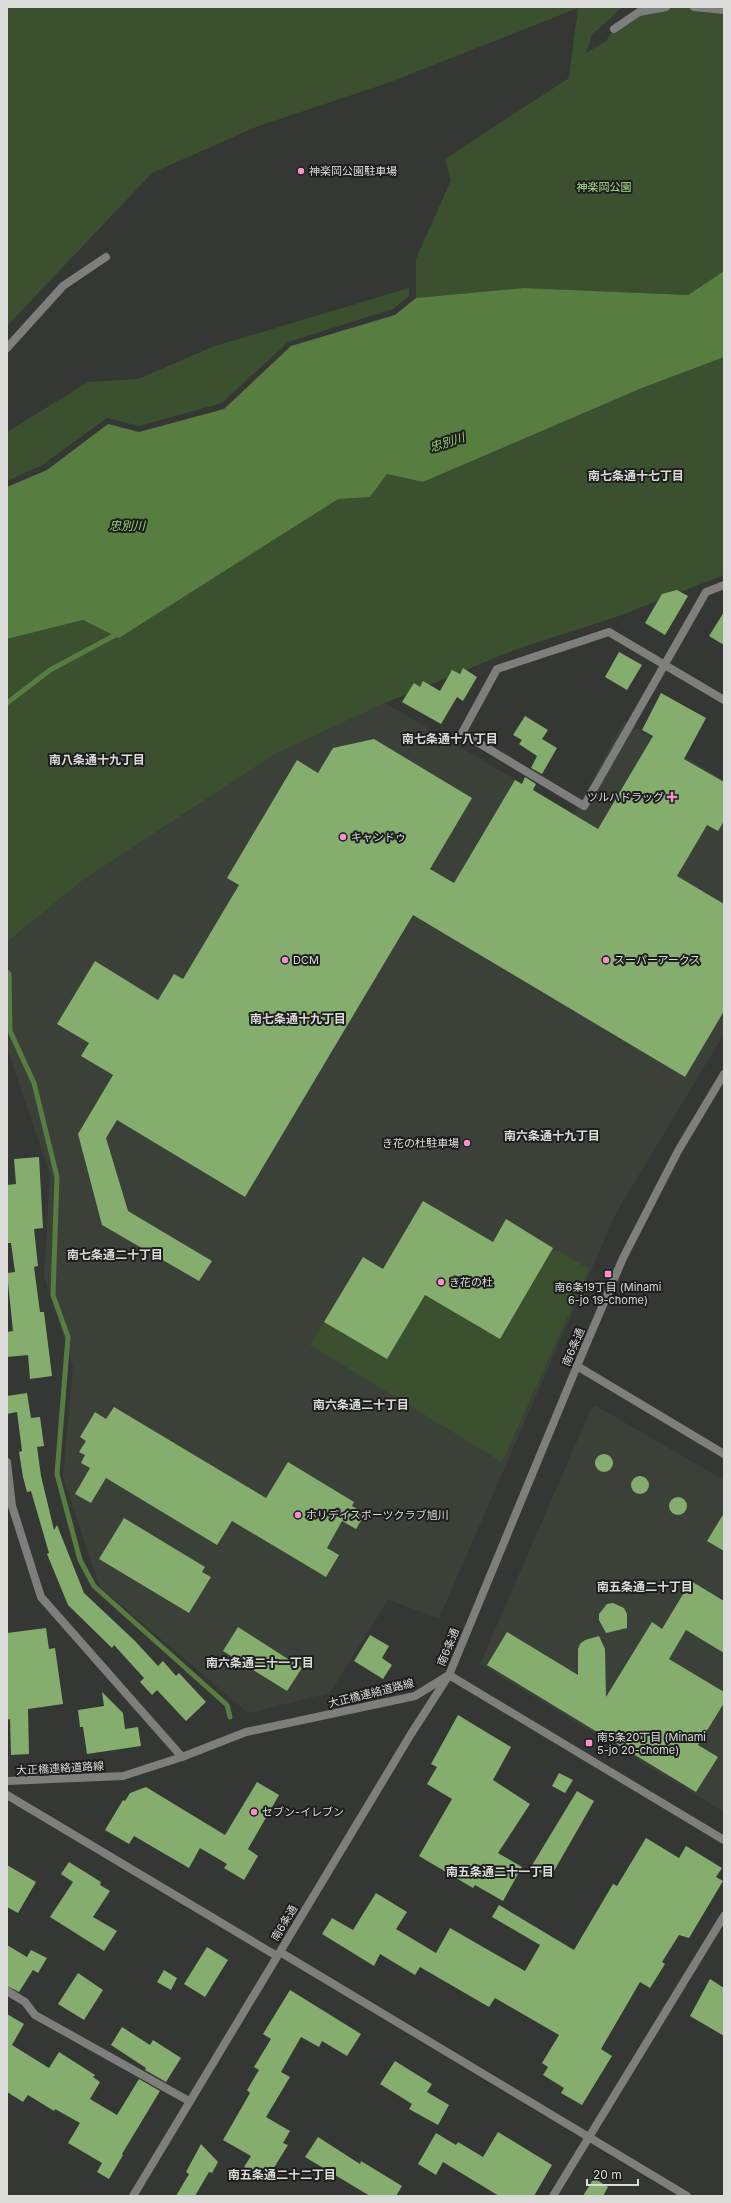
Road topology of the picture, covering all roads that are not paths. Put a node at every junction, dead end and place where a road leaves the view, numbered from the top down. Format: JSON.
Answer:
{"nodes":[{"id":1,"x":666,"y":7,"type":"edge"},
{"id":2,"x":694,"y":7,"type":"edge"},
{"id":3,"x":724,"y":10,"type":"edge"},
{"id":4,"x":614,"y":29,"type":"dead end"},
{"id":5,"x":106,"y":256,"type":"dead end"},
{"id":6,"x":7,"y":348,"type":"edge"},
{"id":7,"x":724,"y":584,"type":"edge"},
{"id":8,"x":664,"y":664,"type":"junction"},
{"id":9,"x":724,"y":700,"type":"edge"},
{"id":10,"x":724,"y":1074,"type":"edge"},
{"id":11,"x":576,"y":1366,"type":"junction"},
{"id":12,"x":724,"y":1454,"type":"edge"},
{"id":13,"x":7,"y":1462,"type":"edge"},
{"id":14,"x":9,"y":1506,"type":"edge"},
{"id":15,"x":449,"y":1675,"type":"junction"},
{"id":16,"x":182,"y":1757,"type":"junction"},
{"id":17,"x":7,"y":1782,"type":"edge"},
{"id":18,"x":8,"y":1797,"type":"edge"},
{"id":19,"x":724,"y":1840,"type":"edge"},
{"id":20,"x":724,"y":1916,"type":"edge"},
{"id":21,"x":278,"y":1954,"type":"junction"},
{"id":22,"x":7,"y":1991,"type":"edge"},
{"id":23,"x":189,"y":2101,"type":"junction"},
{"id":24,"x":587,"y":2137,"type":"junction"},
{"id":25,"x":133,"y":2196,"type":"edge"},
{"id":26,"x":553,"y":2196,"type":"edge"},
{"id":27,"x":687,"y":2196,"type":"edge"}],
"edges":[{"from":1,"to":4,"type":"street"},
{"from":2,"to":3,"type":"street"},
{"from":5,"to":6,"type":"street"},
{"from":7,"to":8,"type":"street"},
{"from":8,"to":8,"type":"street"},
{"from":8,"to":9,"type":"street"},
{"from":10,"to":11,"type":"street","name":"南6条通"},
{"from":11,"to":12,"type":"street"},
{"from":11,"to":15,"type":"street","name":"南6条通"},
{"from":13,"to":14,"type":"street"},
{"from":14,"to":16,"type":"street"},
{"from":15,"to":16,"type":"street","name":"大正橋連絡道路線"},
{"from":15,"to":19,"type":"street"},
{"from":15,"to":21,"type":"street","name":"南6条通"},
{"from":16,"to":17,"type":"street","name":"大正橋連絡道路線"},
{"from":18,"to":21,"type":"street"},
{"from":20,"to":24,"type":"street"},
{"from":21,"to":23,"type":"street","name":"南6条通"},
{"from":21,"to":24,"type":"street"},
{"from":22,"to":23,"type":"street"},
{"from":23,"to":25,"type":"street","name":"南6条通"},
{"from":24,"to":26,"type":"street"},
{"from":24,"to":27,"type":"street"}]}
